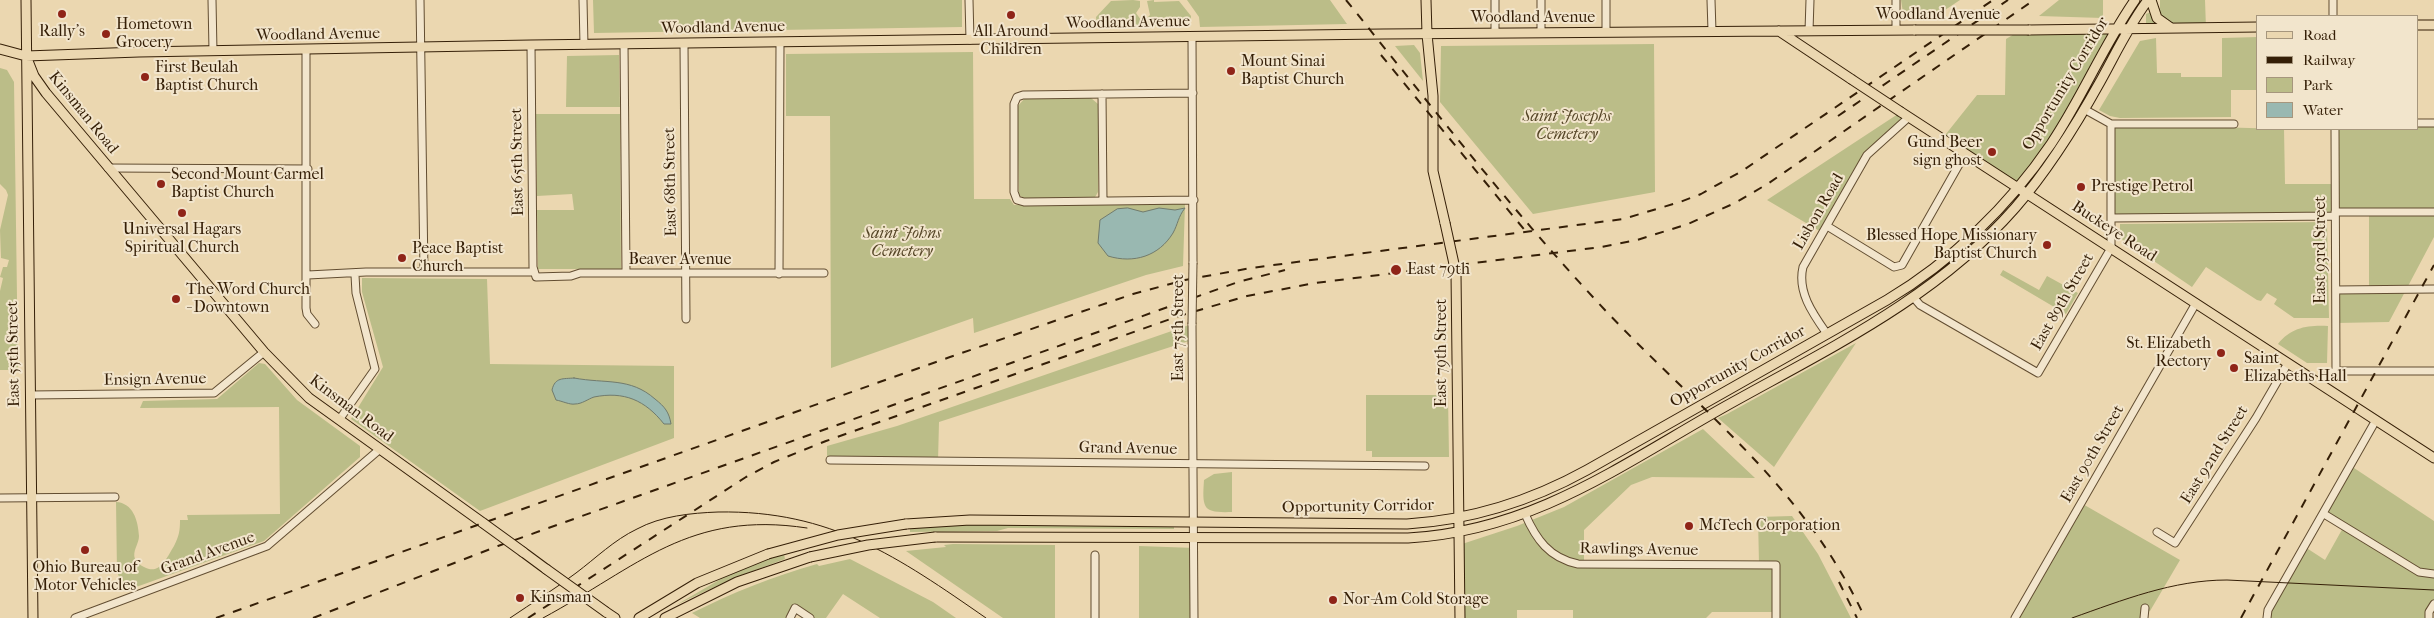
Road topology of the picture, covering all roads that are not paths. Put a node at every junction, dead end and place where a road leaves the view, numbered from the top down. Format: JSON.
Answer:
{"nodes":[{"id":1,"x":26,"y":0,"type":"edge"},
{"id":2,"x":212,"y":0,"type":"edge"},
{"id":3,"x":420,"y":0,"type":"edge"},
{"id":4,"x":583,"y":0,"type":"edge"},
{"id":5,"x":969,"y":0,"type":"edge"},
{"id":6,"x":1426,"y":0,"type":"edge"},
{"id":7,"x":1495,"y":0,"type":"edge"},
{"id":8,"x":1541,"y":0,"type":"edge"},
{"id":9,"x":1606,"y":0,"type":"edge"},
{"id":10,"x":1712,"y":0,"type":"edge"},
{"id":11,"x":1810,"y":0,"type":"edge"},
{"id":12,"x":1896,"y":0,"type":"edge"},
{"id":13,"x":2135,"y":0,"type":"edge"},
{"id":14,"x":2150,"y":0,"type":"edge"},
{"id":15,"x":2334,"y":0,"type":"edge"},
{"id":16,"x":2333,"y":15,"type":"edge"},
{"id":17,"x":2419,"y":25,"type":"edge"},
{"id":18,"x":2434,"y":25,"type":"edge"},
{"id":19,"x":2256,"y":27,"type":"edge"},
{"id":20,"x":2130,"y":28,"type":"junction"},
{"id":21,"x":2171,"y":28,"type":"junction"},
{"id":22,"x":2115,"y":29,"type":"junction"},
{"id":23,"x":1896,"y":30,"type":"junction"},
{"id":24,"x":1712,"y":31,"type":"junction"},
{"id":25,"x":1778,"y":31,"type":"junction"},
{"id":26,"x":1809,"y":31,"type":"junction"},
{"id":27,"x":1606,"y":32,"type":"junction"},
{"id":28,"x":1495,"y":33,"type":"junction"},
{"id":29,"x":1541,"y":33,"type":"junction"},
{"id":30,"x":1426,"y":34,"type":"junction"},
{"id":31,"x":1192,"y":37,"type":"junction"},
{"id":32,"x":970,"y":40,"type":"junction"},
{"id":33,"x":780,"y":43,"type":"junction"},
{"id":34,"x":584,"y":44,"type":"junction"},
{"id":35,"x":624,"y":44,"type":"junction"},
{"id":36,"x":684,"y":44,"type":"junction"},
{"id":37,"x":530,"y":45,"type":"junction"},
{"id":38,"x":421,"y":48,"type":"junction"},
{"id":39,"x":0,"y":49,"type":"edge"},
{"id":40,"x":306,"y":50,"type":"junction"},
{"id":41,"x":213,"y":51,"type":"junction"},
{"id":42,"x":26,"y":56,"type":"junction"},
{"id":43,"x":1193,"y":93,"type":"junction"},
{"id":44,"x":1102,"y":94,"type":"junction"},
{"id":45,"x":2084,"y":109,"type":"junction"},
{"id":46,"x":1910,"y":117,"type":"junction"},
{"id":47,"x":2419,"y":123,"type":"edge"},
{"id":48,"x":2434,"y":123,"type":"edge"},
{"id":49,"x":2111,"y":124,"type":"junction"},
{"id":50,"x":2234,"y":124,"type":"dead end"},
{"id":51,"x":2334,"y":130,"type":"edge"},
{"id":52,"x":1965,"y":154,"type":"junction"},
{"id":53,"x":108,"y":168,"type":"junction"},
{"id":54,"x":308,"y":169,"type":"junction"},
{"id":55,"x":2017,"y":187,"type":"junction"},
{"id":56,"x":2027,"y":194,"type":"junction"},
{"id":57,"x":1194,"y":200,"type":"junction"},
{"id":58,"x":1102,"y":201,"type":"junction"},
{"id":59,"x":2434,"y":212,"type":"edge"},
{"id":60,"x":2335,"y":214,"type":"junction"},
{"id":61,"x":2111,"y":218,"type":"junction"},
{"id":62,"x":1827,"y":226,"type":"junction"},
{"id":63,"x":2111,"y":248,"type":"junction"},
{"id":64,"x":424,"y":272,"type":"junction"},
{"id":65,"x":626,"y":273,"type":"junction"},
{"id":66,"x":686,"y":273,"type":"junction"},
{"id":67,"x":355,"y":274,"type":"junction"},
{"id":68,"x":779,"y":274,"type":"junction"},
{"id":69,"x":824,"y":274,"type":"dead end"},
{"id":70,"x":308,"y":275,"type":"junction"},
{"id":71,"x":534,"y":275,"type":"junction"},
{"id":72,"x":2434,"y":289,"type":"edge"},
{"id":73,"x":2336,"y":290,"type":"junction"},
{"id":74,"x":1914,"y":298,"type":"junction"},
{"id":75,"x":2196,"y":303,"type":"junction"},
{"id":76,"x":686,"y":319,"type":"dead end"},
{"id":77,"x":315,"y":324,"type":"dead end"},
{"id":78,"x":1826,"y":334,"type":"junction"},
{"id":79,"x":264,"y":352,"type":"junction"},
{"id":80,"x":2288,"y":363,"type":"junction"},
{"id":81,"x":2336,"y":371,"type":"junction"},
{"id":82,"x":2434,"y":371,"type":"edge"},
{"id":83,"x":2319,"y":383,"type":"junction"},
{"id":84,"x":30,"y":395,"type":"junction"},
{"id":85,"x":339,"y":420,"type":"junction"},
{"id":86,"x":2376,"y":420,"type":"junction"},
{"id":87,"x":380,"y":449,"type":"junction"},
{"id":88,"x":2434,"y":458,"type":"edge"},
{"id":89,"x":830,"y":460,"type":"dead end"},
{"id":90,"x":1194,"y":464,"type":"junction"},
{"id":91,"x":1425,"y":466,"type":"dead end"},
{"id":92,"x":0,"y":498,"type":"edge"},
{"id":93,"x":31,"y":498,"type":"junction"},
{"id":94,"x":115,"y":498,"type":"dead end"},
{"id":95,"x":1526,"y":514,"type":"junction"},
{"id":96,"x":2324,"y":514,"type":"junction"},
{"id":97,"x":1459,"y":518,"type":"junction"},
{"id":98,"x":1195,"y":523,"type":"junction"},
{"id":99,"x":1459,"y":532,"type":"junction"},
{"id":100,"x":2157,"y":532,"type":"dead end"},
{"id":101,"x":1195,"y":537,"type":"junction"},
{"id":102,"x":1095,"y":555,"type":"dead end"},
{"id":103,"x":2434,"y":574,"type":"edge"},
{"id":104,"x":2434,"y":604,"type":"edge"},
{"id":105,"x":2145,"y":608,"type":"dead end"},
{"id":106,"x":33,"y":618,"type":"edge"},
{"id":107,"x":75,"y":618,"type":"edge"},
{"id":108,"x":615,"y":618,"type":"edge"},
{"id":109,"x":639,"y":618,"type":"edge"},
{"id":110,"x":665,"y":618,"type":"edge"},
{"id":111,"x":790,"y":618,"type":"edge"},
{"id":112,"x":810,"y":618,"type":"edge"},
{"id":113,"x":1095,"y":618,"type":"edge"},
{"id":114,"x":1194,"y":618,"type":"edge"},
{"id":115,"x":1460,"y":618,"type":"edge"},
{"id":116,"x":1776,"y":618,"type":"edge"},
{"id":117,"x":2015,"y":618,"type":"edge"},
{"id":118,"x":2144,"y":618,"type":"edge"},
{"id":119,"x":2268,"y":618,"type":"edge"},
{"id":120,"x":2429,"y":618,"type":"edge"}],
"edges":[{"from":1,"to":42,"type":"main road","name":"East 55th Street"},
{"from":2,"to":41,"type":"street"},
{"from":3,"to":38,"type":"street"},
{"from":4,"to":34,"type":"street"},
{"from":5,"to":32,"type":"street"},
{"from":6,"to":30,"type":"main road","name":"East 79th Street"},
{"from":7,"to":28,"type":"street"},
{"from":8,"to":29,"type":"street"},
{"from":9,"to":27,"type":"street"},
{"from":10,"to":24,"type":"street"},
{"from":11,"to":26,"type":"street"},
{"from":12,"to":23,"type":"street"},
{"from":13,"to":22,"type":"main road","name":"Opportunity Corridor"},
{"from":14,"to":20,"type":"main road","name":"Opportunity Corridor"},
{"from":14,"to":21,"type":"main road"},
{"from":15,"to":16,"type":"street"},
{"from":17,"to":18,"type":"main road"},
{"from":19,"to":21,"type":"main road","name":"Woodland Avenue"},
{"from":20,"to":21,"type":"main road","name":"Woodland Avenue"},
{"from":20,"to":22,"type":"main road","name":"Woodland Avenue"},
{"from":20,"to":45,"type":"main road","name":"Opportunity Corridor"},
{"from":22,"to":23,"type":"main road","name":"Woodland Avenue","bridge":true},
{"from":22,"to":55,"type":"main road","name":"Opportunity Corridor"},
{"from":23,"to":26,"type":"main road","name":"Woodland Avenue"},
{"from":24,"to":25,"type":"main road","name":"Woodland Avenue"},
{"from":24,"to":27,"type":"main road","name":"Woodland Avenue"},
{"from":25,"to":26,"type":"main road","name":"Woodland Avenue"},
{"from":25,"to":46,"type":"main road","name":"Buckeye Road","bridge":true},
{"from":27,"to":29,"type":"main road","name":"Woodland Avenue"},
{"from":28,"to":29,"type":"main road","name":"Woodland Avenue"},
{"from":28,"to":30,"type":"main road","name":"Woodland Avenue"},
{"from":30,"to":31,"type":"main road","name":"Woodland Avenue"},
{"from":30,"to":97,"type":"main road","name":"East 79th Street","bridge":true},
{"from":31,"to":32,"type":"main road","name":"Woodland Avenue"},
{"from":31,"to":43,"type":"street","name":"East 75th Street"},
{"from":32,"to":33,"type":"main road","name":"Woodland Avenue"},
{"from":33,"to":36,"type":"main road","name":"Woodland Avenue"},
{"from":33,"to":68,"type":"street"},
{"from":34,"to":35,"type":"main road","name":"Woodland Avenue"},
{"from":34,"to":37,"type":"main road","name":"Woodland Avenue"},
{"from":35,"to":36,"type":"main road","name":"Woodland Avenue"},
{"from":35,"to":65,"type":"street"},
{"from":36,"to":66,"type":"street","name":"East 68th Street"},
{"from":37,"to":38,"type":"main road","name":"Woodland Avenue"},
{"from":37,"to":71,"type":"street","name":"East 65th Street"},
{"from":38,"to":40,"type":"main road","name":"Woodland Avenue"},
{"from":38,"to":64,"type":"street"},
{"from":39,"to":42,"type":"main road","name":"Woodland Avenue"},
{"from":40,"to":41,"type":"main road","name":"Woodland Avenue"},
{"from":40,"to":54,"type":"street"},
{"from":41,"to":42,"type":"main road","name":"Woodland Avenue"},
{"from":42,"to":53,"type":"main road","name":"Kinsman Road"},
{"from":42,"to":84,"type":"main road","name":"East 55th Street"},
{"from":43,"to":44,"type":"street"},
{"from":43,"to":57,"type":"street","name":"East 75th Street"},
{"from":44,"to":58,"type":"street"},
{"from":44,"to":58,"type":"street"},
{"from":45,"to":49,"type":"street"},
{"from":45,"to":56,"type":"main road","name":"Opportunity Corridor"},
{"from":46,"to":52,"type":"main road","name":"Buckeye Road"},
{"from":46,"to":62,"type":"street","name":"Lisbon Road"},
{"from":47,"to":48,"type":"street"},
{"from":49,"to":50,"type":"street"},
{"from":49,"to":61,"type":"street","name":"East 89th Street"},
{"from":51,"to":60,"type":"street","name":"East 93rd Street"},
{"from":52,"to":55,"type":"main road","name":"Buckeye Road"},
{"from":52,"to":62,"type":"street"},
{"from":53,"to":54,"type":"street"},
{"from":53,"to":79,"type":"main road","name":"Kinsman Road"},
{"from":54,"to":70,"type":"street"},
{"from":55,"to":56,"type":"main road","name":"Buckeye Road"},
{"from":55,"to":78,"type":"main road","name":"Opportunity Corridor"},
{"from":56,"to":63,"type":"main road","name":"Buckeye Road"},
{"from":56,"to":74,"type":"main road","name":"Opportunity Corridor"},
{"from":57,"to":58,"type":"street"},
{"from":57,"to":90,"type":"street","name":"East 75th Street","bridge":true},
{"from":59,"to":60,"type":"street"},
{"from":60,"to":61,"type":"street"},
{"from":60,"to":73,"type":"street","name":"East 93rd Street"},
{"from":61,"to":63,"type":"street","name":"East 89th Street"},
{"from":62,"to":78,"type":"street","name":"Lisbon Road"},
{"from":63,"to":74,"type":"street","name":"East 89th Street"},
{"from":63,"to":75,"type":"main road","name":"Buckeye Road"},
{"from":64,"to":67,"type":"street","name":"Beaver Avenue"},
{"from":64,"to":71,"type":"street","name":"Beaver Avenue"},
{"from":65,"to":66,"type":"street","name":"Beaver Avenue"},
{"from":65,"to":71,"type":"street","name":"Beaver Avenue"},
{"from":66,"to":68,"type":"street","name":"Beaver Avenue"},
{"from":66,"to":76,"type":"street","name":"East 68th Street"},
{"from":67,"to":70,"type":"street","name":"Beaver Avenue"},
{"from":67,"to":85,"type":"street"},
{"from":68,"to":69,"type":"street","name":"Beaver Avenue"},
{"from":70,"to":77,"type":"street"},
{"from":72,"to":73,"type":"street"},
{"from":73,"to":81,"type":"street","name":"East 93rd Street"},
{"from":74,"to":95,"type":"main road","name":"Opportunity Corridor"},
{"from":75,"to":80,"type":"main road","name":"Buckeye Road"},
{"from":75,"to":117,"type":"street","name":"East 90th Street"},
{"from":78,"to":97,"type":"main road","name":"Opportunity Corridor"},
{"from":79,"to":84,"type":"street","name":"Ensign Avenue"},
{"from":79,"to":85,"type":"main road","name":"Kinsman Road"},
{"from":80,"to":83,"type":"main road","name":"Buckeye Road"},
{"from":80,"to":100,"type":"street","name":"East 92nd Street"},
{"from":81,"to":82,"type":"street"},
{"from":81,"to":83,"type":"street"},
{"from":83,"to":86,"type":"main road","name":"Buckeye Road"},
{"from":84,"to":93,"type":"main road","name":"East 55th Street"},
{"from":85,"to":87,"type":"main road","name":"Kinsman Road"},
{"from":86,"to":88,"type":"main road","name":"Buckeye Road"},
{"from":86,"to":96,"type":"street"},
{"from":87,"to":107,"type":"street","name":"Grand Avenue"},
{"from":87,"to":108,"type":"main road","name":"Kinsman Road","bridge":true},
{"from":89,"to":90,"type":"street","name":"Grand Avenue"},
{"from":90,"to":91,"type":"street","name":"Grand Avenue"},
{"from":90,"to":98,"type":"street","name":"East 75th Street"},
{"from":92,"to":93,"type":"street"},
{"from":93,"to":94,"type":"street"},
{"from":93,"to":106,"type":"main road","name":"East 55th Street"},
{"from":95,"to":99,"type":"main road","name":"Opportunity Corridor"},
{"from":95,"to":116,"type":"street","name":"Rawlings Avenue"},
{"from":96,"to":103,"type":"street"},
{"from":96,"to":119,"type":"street"},
{"from":97,"to":98,"type":"main road","name":"Opportunity Corridor"},
{"from":97,"to":99,"type":"main road","name":"East 79th Street"},
{"from":98,"to":101,"type":"street","name":"East 75th Street"},
{"from":98,"to":109,"type":"main road","name":"Opportunity Corridor","bridge":true},
{"from":99,"to":101,"type":"main road","name":"Opportunity Corridor"},
{"from":99,"to":115,"type":"main road","name":"East 79th Street"},
{"from":101,"to":110,"type":"main road","name":"Opportunity Corridor","bridge":true},
{"from":101,"to":114,"type":"street","name":"East 75th Street"},
{"from":102,"to":113,"type":"street"},
{"from":104,"to":120,"type":"street"},
{"from":105,"to":118,"type":"street"},
{"from":111,"to":112,"type":"street"}]}
